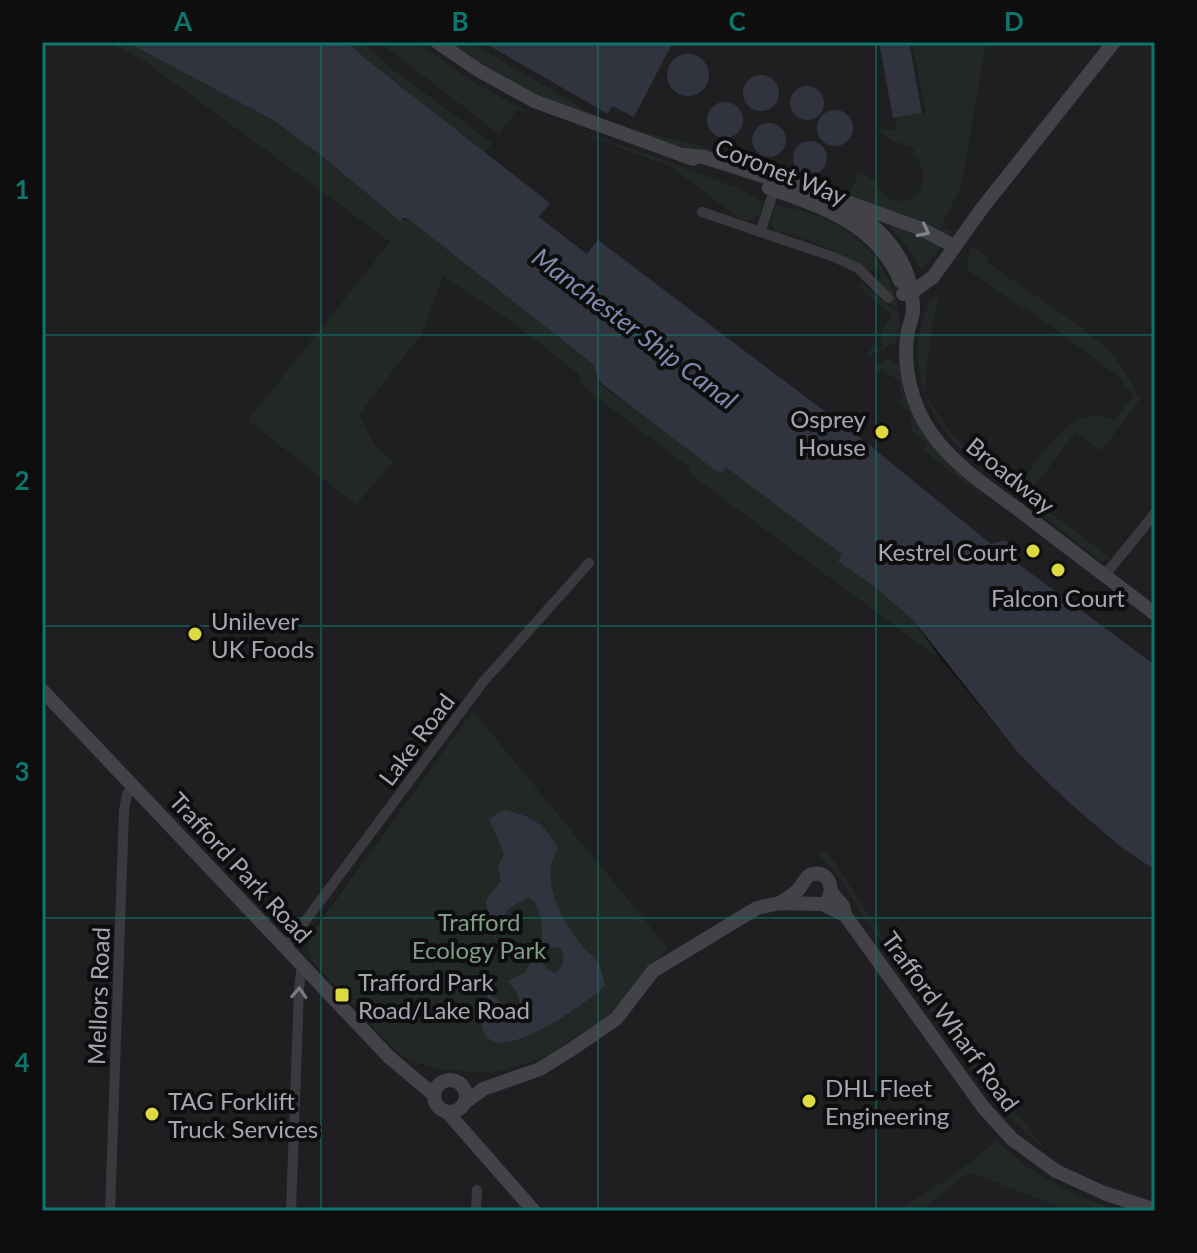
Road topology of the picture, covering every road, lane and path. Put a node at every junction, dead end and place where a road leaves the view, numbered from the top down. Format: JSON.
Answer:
{"nodes":[{"id":1,"x":437,"y":42,"type":"edge"},
{"id":2,"x":1114,"y":42,"type":"edge"},
{"id":3,"x":776,"y":186,"type":"junction"},
{"id":4,"x":832,"y":199,"type":"junction"},
{"id":5,"x":702,"y":212,"type":"dead end"},
{"id":6,"x":893,"y":217,"type":"junction"},
{"id":7,"x":877,"y":229,"type":"junction"},
{"id":8,"x":761,"y":230,"type":"junction"},
{"id":9,"x":881,"y":246,"type":"junction"},
{"id":10,"x":954,"y":246,"type":"junction"},
{"id":11,"x":901,"y":294,"type":"junction"},
{"id":12,"x":908,"y":328,"type":"joint"},
{"id":13,"x":1155,"y":513,"type":"edge"},
{"id":14,"x":589,"y":563,"type":"dead end"},
{"id":15,"x":1105,"y":575,"type":"junction"},
{"id":16,"x":1155,"y":614,"type":"edge"},
{"id":17,"x":42,"y":690,"type":"edge"},
{"id":18,"x":134,"y":785,"type":"junction"},
{"id":19,"x":801,"y":887,"type":"junction"},
{"id":20,"x":821,"y":900,"type":"junction"},
{"id":21,"x":780,"y":903,"type":"junction"},
{"id":22,"x":286,"y":947,"type":"junction"},
{"id":23,"x":305,"y":967,"type":"junction"},
{"id":24,"x":410,"y":1073,"type":"junction"},
{"id":25,"x":442,"y":1082,"type":"junction"},
{"id":26,"x":459,"y":1082,"type":"junction"},
{"id":27,"x":503,"y":1082,"type":"junction"},
{"id":28,"x":434,"y":1095,"type":"junction"},
{"id":29,"x":459,"y":1108,"type":"junction"},
{"id":30,"x":477,"y":1190,"type":"dead end"},
{"id":31,"x":1155,"y":1210,"type":"edge"},
{"id":32,"x":110,"y":1211,"type":"edge"},
{"id":33,"x":291,"y":1211,"type":"edge"},
{"id":34,"x":476,"y":1211,"type":"edge"},
{"id":35,"x":534,"y":1211,"type":"edge"}],
"edges":[{"from":1,"to":3,"type":"street","name":"Coronet Way"},
{"from":2,"to":10,"type":"street"},
{"from":3,"to":4,"type":"street","name":"Coronet Way"},
{"from":3,"to":8,"type":"street"},
{"from":3,"to":9,"type":"street","name":"Coronet Way"},
{"from":4,"to":6,"type":"street"},
{"from":4,"to":7,"type":"street","name":"Coronet Way"},
{"from":5,"to":8,"type":"street"},
{"from":6,"to":7,"type":"street"},
{"from":6,"to":10,"type":"street","one_way":true},
{"from":7,"to":9,"type":"street"},
{"from":7,"to":11,"type":"street","name":"Coronet Way"},
{"from":8,"to":11,"type":"street"},
{"from":9,"to":11,"type":"street","name":"Coronet Way"},
{"from":10,"to":11,"type":"street"},
{"from":11,"to":12,"type":"street","name":"Coronet Way"},
{"from":12,"to":15,"type":"street","name":"Broadway"},
{"from":13,"to":15,"type":"street"},
{"from":14,"to":22,"type":"street","name":"Lake Road"},
{"from":15,"to":16,"type":"street","name":"Broadway"},
{"from":17,"to":18,"type":"street","name":"Trafford Park Road"},
{"from":18,"to":22,"type":"street","name":"Trafford Park Road"},
{"from":18,"to":32,"type":"street","name":"Mellors Road"},
{"from":19,"to":20,"type":"street","name":"Trafford Wharf Road"},
{"from":19,"to":20,"type":"street"},
{"from":19,"to":21,"type":"street"},
{"from":20,"to":21,"type":"street"},
{"from":20,"to":31,"type":"street","name":"Trafford Wharf Road"},
{"from":21,"to":27,"type":"street"},
{"from":22,"to":23,"type":"street","name":"Trafford Park Road"},
{"from":23,"to":24,"type":"street","name":"Trafford Park Road"},
{"from":33,"to":23,"type":"street","one_way":true},
{"from":24,"to":25,"type":"street","name":"Trafford Park Road"},
{"from":24,"to":28,"type":"street","name":"Trafford Park Road"},
{"from":25,"to":26,"type":"street"},
{"from":25,"to":28,"type":"street"},
{"from":26,"to":27,"type":"street"},
{"from":26,"to":29,"type":"street"},
{"from":27,"to":29,"type":"street"},
{"from":28,"to":29,"type":"street"},
{"from":29,"to":35,"type":"street"},
{"from":30,"to":34,"type":"street"}]}
